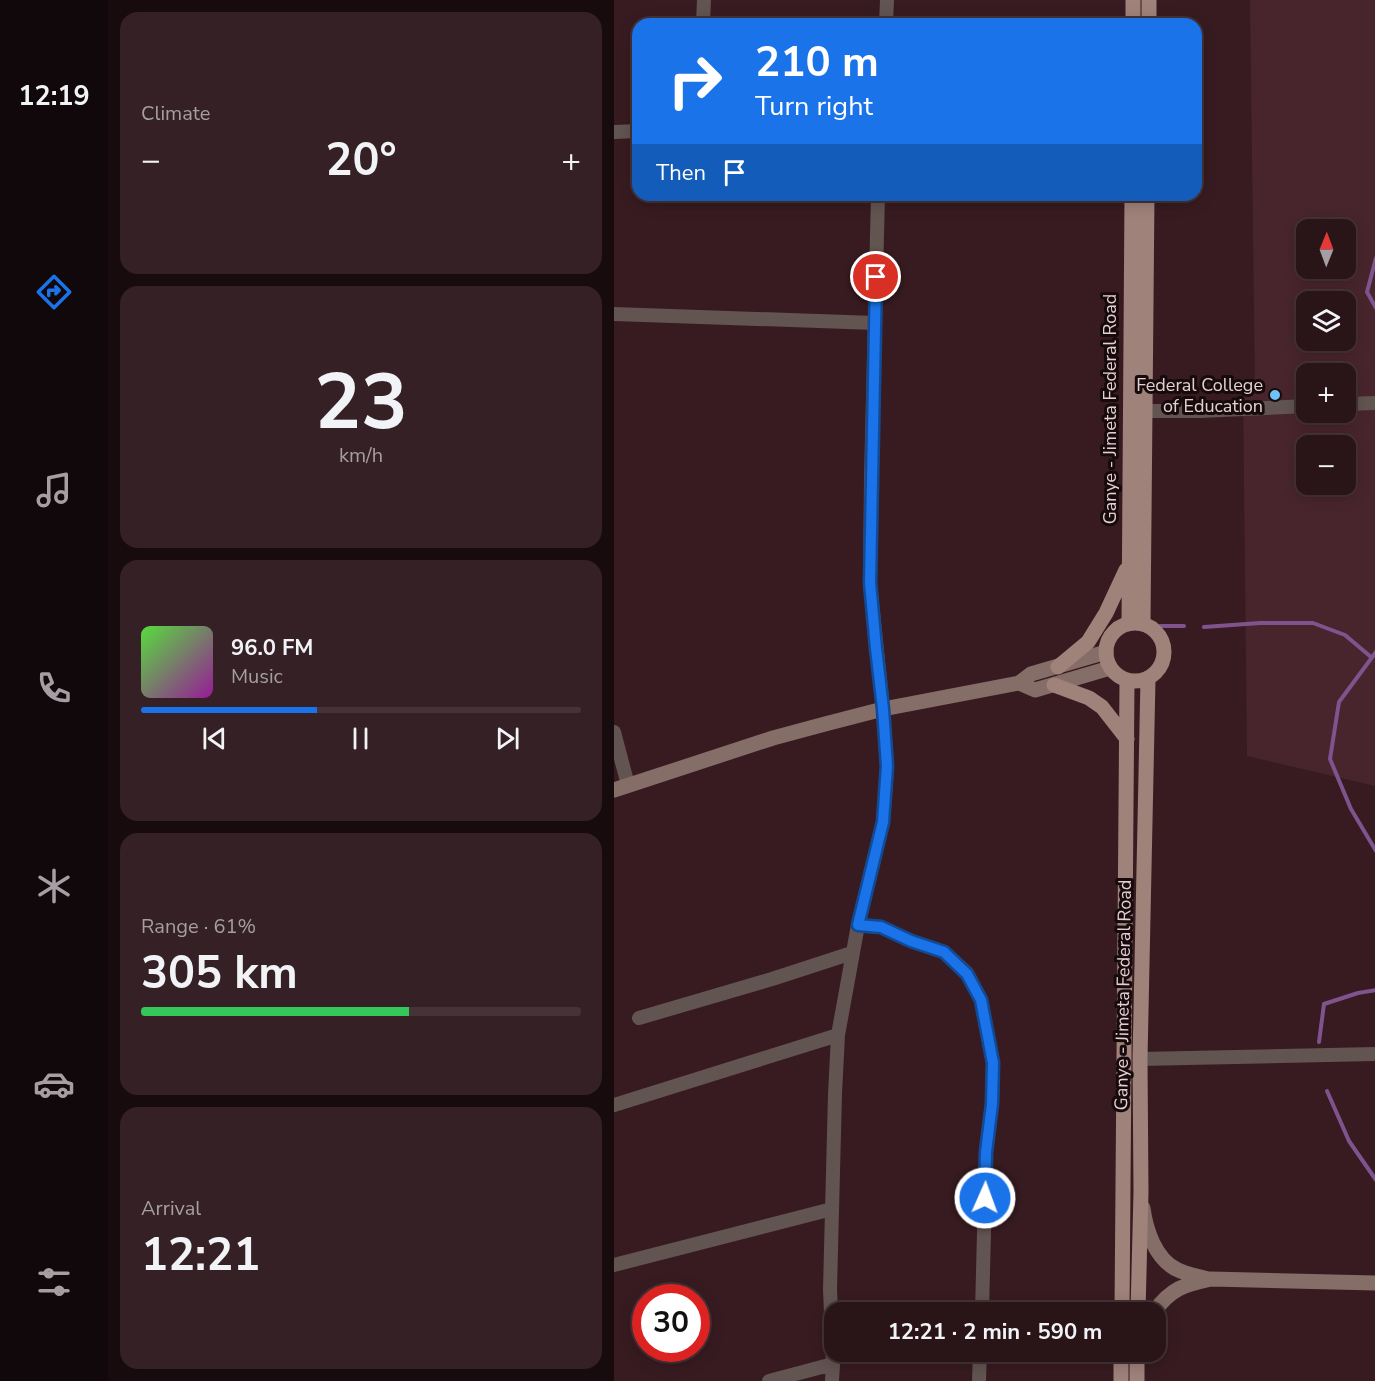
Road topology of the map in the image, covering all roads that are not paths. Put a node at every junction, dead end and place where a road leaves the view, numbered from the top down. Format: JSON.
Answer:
{"nodes":[{"id":1,"x":704,"y":0,"type":"edge"},
{"id":2,"x":887,"y":0,"type":"edge"},
{"id":3,"x":1133,"y":0,"type":"edge"},
{"id":4,"x":1149,"y":0,"type":"edge"},
{"id":5,"x":703,"y":18,"type":"edge"},
{"id":6,"x":886,"y":18,"type":"edge"},
{"id":7,"x":1133,"y":18,"type":"edge"},
{"id":8,"x":1149,"y":18,"type":"edge"},
{"id":9,"x":632,"y":131,"type":"edge"},
{"id":10,"x":614,"y":132,"type":"edge"},
{"id":11,"x":878,"y":201,"type":"edge"},
{"id":12,"x":1132,"y":201,"type":"edge"},
{"id":13,"x":1147,"y":201,"type":"edge"},
{"id":14,"x":614,"y":314,"type":"edge"},
{"id":15,"x":875,"y":323,"type":"junction"},
{"id":16,"x":1376,"y":403,"type":"edge"},
{"id":17,"x":1356,"y":404,"type":"edge"},
{"id":18,"x":1296,"y":407,"type":"edge"},
{"id":19,"x":1130,"y":411,"type":"junction"},
{"id":20,"x":1146,"y":411,"type":"junction"},
{"id":21,"x":1128,"y":564,"type":"junction"},
{"id":22,"x":1136,"y":624,"type":"junction"},
{"id":23,"x":1106,"y":652,"type":"junction"},
{"id":24,"x":1058,"y":667,"type":"junction"},
{"id":25,"x":1110,"y":668,"type":"junction"},
{"id":26,"x":1148,"y":679,"type":"junction"},
{"id":27,"x":1127,"y":681,"type":"junction"},
{"id":28,"x":1019,"y":683,"type":"junction"},
{"id":29,"x":1054,"y":685,"type":"junction"},
{"id":30,"x":883,"y":709,"type":"junction"},
{"id":31,"x":614,"y":732,"type":"edge"},
{"id":32,"x":1127,"y":739,"type":"junction"},
{"id":33,"x":621,"y":787,"type":"edge"},
{"id":34,"x":858,"y":925,"type":"junction"},
{"id":35,"x":852,"y":953,"type":"junction"},
{"id":36,"x":639,"y":1018,"type":"dead end"},
{"id":37,"x":838,"y":1035,"type":"junction"},
{"id":38,"x":1376,"y":1054,"type":"edge"},
{"id":39,"x":1140,"y":1059,"type":"junction"},
{"id":40,"x":614,"y":1105,"type":"edge"},
{"id":41,"x":1141,"y":1192,"type":"junction"},
{"id":42,"x":832,"y":1209,"type":"junction"},
{"id":43,"x":614,"y":1265,"type":"edge"},
{"id":44,"x":1211,"y":1279,"type":"junction"},
{"id":45,"x":1376,"y":1283,"type":"edge"},
{"id":46,"x":982,"y":1302,"type":"edge"},
{"id":47,"x":1122,"y":1302,"type":"edge"},
{"id":48,"x":1138,"y":1302,"type":"edge"},
{"id":49,"x":1162,"y":1302,"type":"edge"},
{"id":50,"x":980,"y":1362,"type":"edge"},
{"id":51,"x":1121,"y":1362,"type":"edge"},
{"id":52,"x":1138,"y":1362,"type":"edge"},
{"id":53,"x":833,"y":1364,"type":"junction"},
{"id":54,"x":769,"y":1381,"type":"edge"},
{"id":55,"x":832,"y":1381,"type":"edge"},
{"id":56,"x":979,"y":1381,"type":"edge"},
{"id":57,"x":1121,"y":1381,"type":"edge"},
{"id":58,"x":1137,"y":1381,"type":"edge"}],
"edges":[{"from":1,"to":5,"type":"street"},
{"from":2,"to":6,"type":"street"},
{"from":3,"to":7,"type":"main road"},
{"from":4,"to":8,"type":"main road"},
{"from":9,"to":10,"type":"street"},
{"from":11,"to":15,"type":"street"},
{"from":12,"to":19,"type":"main road","name":"Ganye - Jimeta Federal Road"},
{"from":13,"to":20,"type":"main road","name":"Ganye - Jimeta Federal Road"},
{"from":14,"to":15,"type":"street"},
{"from":15,"to":30,"type":"street"},
{"from":16,"to":17,"type":"street"},
{"from":18,"to":20,"type":"street"},
{"from":19,"to":20,"type":"street"},
{"from":19,"to":21,"type":"main road","name":"Ganye - Jimeta Federal Road"},
{"from":20,"to":22,"type":"main road","name":"Ganye - Jimeta Federal Road"},
{"from":21,"to":22,"type":"main road","name":"Ganye - Jimeta Federal Road"},
{"from":21,"to":24,"type":"main road"},
{"from":22,"to":23,"type":"main road"},
{"from":22,"to":26,"type":"main road"},
{"from":23,"to":24,"type":"main road"},
{"from":23,"to":25,"type":"main road"},
{"from":24,"to":28,"type":"main road"},
{"from":25,"to":27,"type":"main road"},
{"from":25,"to":29,"type":"main road"},
{"from":26,"to":27,"type":"main road"},
{"from":26,"to":39,"type":"main road","name":"Ganye - Jimeta Federal Road"},
{"from":27,"to":32,"type":"main road","name":"Ganye - Jimeta Federal Road"},
{"from":28,"to":29,"type":"main road"},
{"from":28,"to":30,"type":"main road"},
{"from":29,"to":32,"type":"main road"},
{"from":30,"to":33,"type":"main road"},
{"from":30,"to":34,"type":"street"},
{"from":31,"to":33,"type":"street"},
{"from":32,"to":47,"type":"main road","name":"Ganye - Jimeta Federal Road"},
{"from":34,"to":35,"type":"street"},
{"from":34,"to":46,"type":"street"},
{"from":35,"to":36,"type":"street"},
{"from":35,"to":37,"type":"street"},
{"from":37,"to":40,"type":"street"},
{"from":37,"to":42,"type":"street"},
{"from":38,"to":39,"type":"street"},
{"from":39,"to":41,"type":"main road","name":"Ganye - Jimeta Federal Road"},
{"from":41,"to":44,"type":"main road"},
{"from":41,"to":48,"type":"main road","name":"Ganye - Jimeta Federal Road"},
{"from":42,"to":43,"type":"street"},
{"from":42,"to":53,"type":"street"},
{"from":44,"to":45,"type":"main road"},
{"from":44,"to":49,"type":"main road"},
{"from":50,"to":56,"type":"street"},
{"from":51,"to":57,"type":"main road"},
{"from":52,"to":58,"type":"main road"},
{"from":53,"to":54,"type":"street"},
{"from":53,"to":55,"type":"street"}]}
